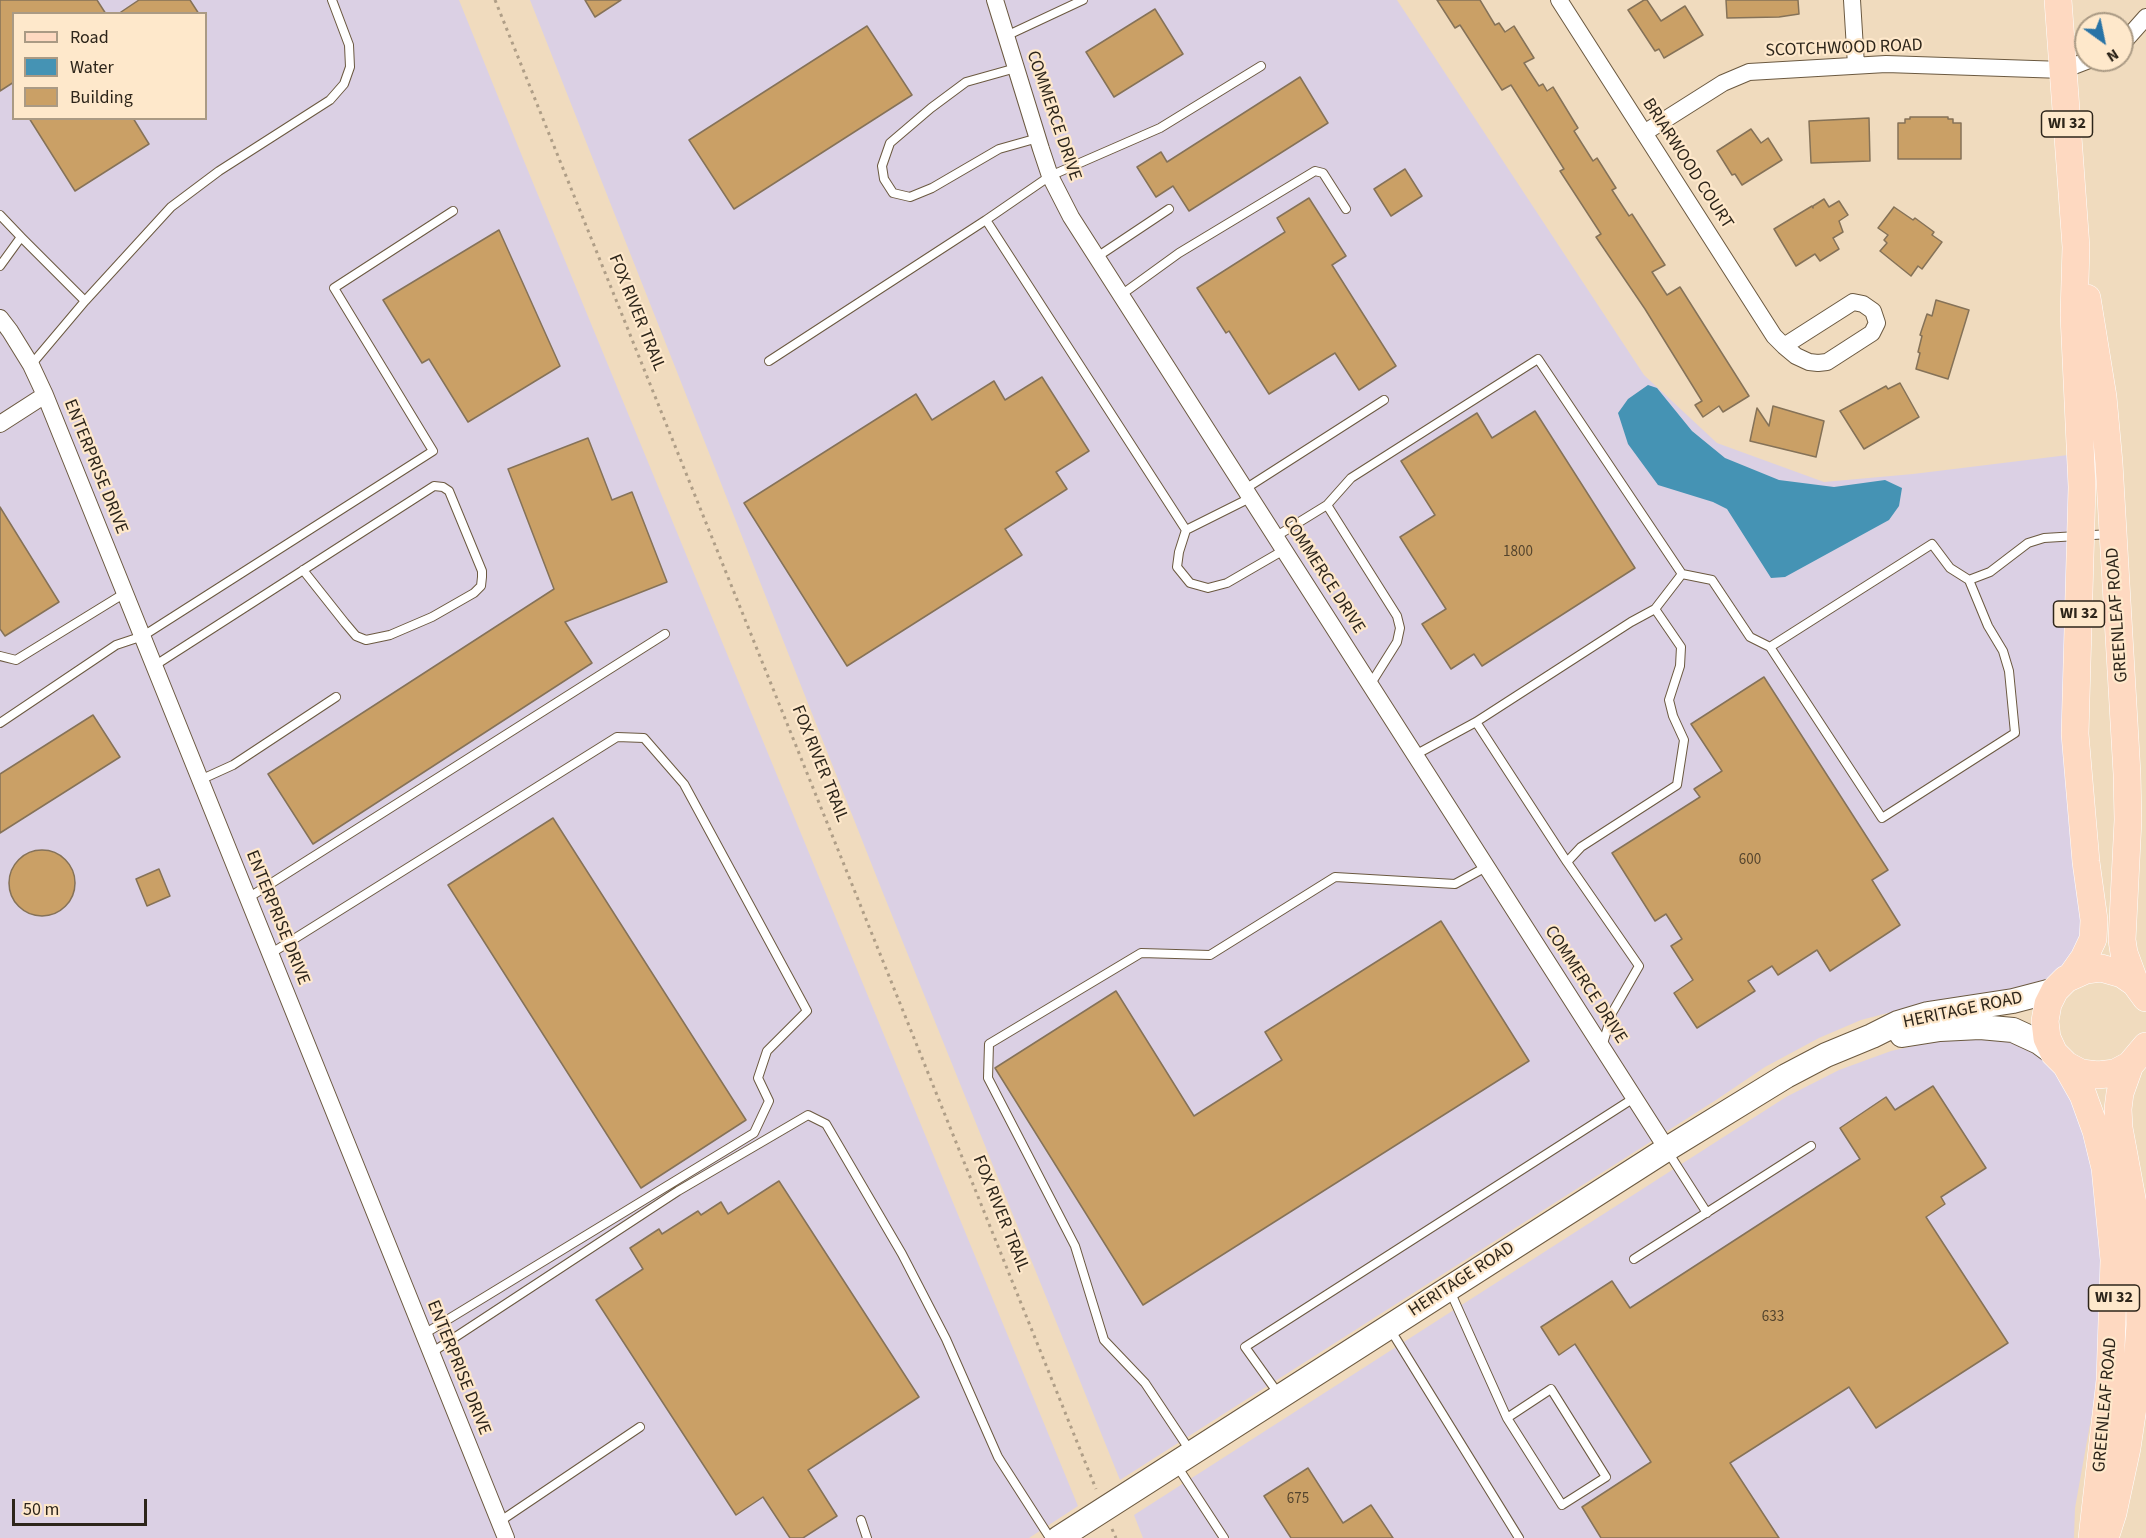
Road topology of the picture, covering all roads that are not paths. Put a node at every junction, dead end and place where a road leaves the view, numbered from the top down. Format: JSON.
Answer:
{"nodes":[{"id":1,"x":332,"y":0,"type":"edge"},
{"id":2,"x":995,"y":0,"type":"edge"},
{"id":3,"x":1083,"y":0,"type":"edge"},
{"id":4,"x":1559,"y":0,"type":"edge"},
{"id":5,"x":1852,"y":0,"type":"edge"},
{"id":6,"x":2058,"y":0,"type":"edge"},
{"id":7,"x":2146,"y":17,"type":"edge"},
{"id":8,"x":2134,"y":30,"type":"edge"},
{"id":9,"x":1006,"y":36,"type":"junction"},
{"id":10,"x":1856,"y":65,"type":"junction"},
{"id":11,"x":1261,"y":66,"type":"dead end"},
{"id":12,"x":2074,"y":66,"type":"edge"},
{"id":13,"x":1016,"y":68,"type":"junction"},
{"id":14,"x":2062,"y":70,"type":"junction"},
{"id":15,"x":1644,"y":133,"type":"junction"},
{"id":16,"x":1038,"y":138,"type":"junction"},
{"id":17,"x":1050,"y":176,"type":"junction"},
{"id":18,"x":1169,"y":209,"type":"dead end"},
{"id":19,"x":1346,"y":209,"type":"dead end"},
{"id":20,"x":453,"y":211,"type":"dead end"},
{"id":21,"x":0,"y":215,"type":"edge"},
{"id":22,"x":986,"y":220,"type":"junction"},
{"id":23,"x":21,"y":237,"type":"junction"},
{"id":24,"x":2076,"y":247,"type":"junction"},
{"id":25,"x":1097,"y":257,"type":"junction"},
{"id":26,"x":0,"y":266,"type":"edge"},
{"id":27,"x":1121,"y":295,"type":"junction"},
{"id":28,"x":85,"y":301,"type":"junction"},
{"id":29,"x":0,"y":318,"type":"edge"},
{"id":30,"x":1784,"y":346,"type":"junction"},
{"id":31,"x":769,"y":361,"type":"dead end"},
{"id":32,"x":31,"y":365,"type":"junction"},
{"id":33,"x":45,"y":395,"type":"junction"},
{"id":34,"x":1384,"y":400,"type":"dead end"},
{"id":35,"x":0,"y":424,"type":"edge"},
{"id":36,"x":1248,"y":494,"type":"junction"},
{"id":37,"x":1326,"y":505,"type":"junction"},
{"id":38,"x":1186,"y":530,"type":"junction"},
{"id":39,"x":2113,"y":534,"type":"junction"},
{"id":40,"x":2082,"y":535,"type":"junction"},
{"id":41,"x":1280,"y":544,"type":"junction"},
{"id":42,"x":303,"y":570,"type":"junction"},
{"id":43,"x":1682,"y":574,"type":"junction"},
{"id":44,"x":1969,"y":580,"type":"junction"},
{"id":45,"x":126,"y":593,"type":"junction"},
{"id":46,"x":1655,"y":609,"type":"junction"},
{"id":47,"x":665,"y":634,"type":"dead end"},
{"id":48,"x":143,"y":636,"type":"junction"},
{"id":49,"x":1770,"y":647,"type":"junction"},
{"id":50,"x":0,"y":656,"type":"edge"},
{"id":51,"x":154,"y":666,"type":"junction"},
{"id":52,"x":1370,"y":686,"type":"junction"},
{"id":53,"x":336,"y":697,"type":"dead end"},
{"id":54,"x":1476,"y":722,"type":"junction"},
{"id":55,"x":0,"y":723,"type":"edge"},
{"id":56,"x":1415,"y":755,"type":"junction"},
{"id":57,"x":200,"y":780,"type":"junction"},
{"id":58,"x":1567,"y":862,"type":"junction"},
{"id":59,"x":1486,"y":867,"type":"junction"},
{"id":60,"x":248,"y":898,"type":"junction"},
{"id":61,"x":270,"y":954,"type":"junction"},
{"id":62,"x":2063,"y":983,"type":"junction"},
{"id":63,"x":2143,"y":993,"type":"edge"},
{"id":64,"x":1872,"y":1036,"type":"junction"},
{"id":65,"x":1602,"y":1048,"type":"junction"},
{"id":66,"x":2141,"y":1053,"type":"edge"},
{"id":67,"x":2060,"y":1059,"type":"junction"},
{"id":68,"x":1634,"y":1098,"type":"junction"},
{"id":69,"x":1810,"y":1146,"type":"dead end"},
{"id":70,"x":1666,"y":1149,"type":"junction"},
{"id":71,"x":1707,"y":1213,"type":"junction"},
{"id":72,"x":1634,"y":1259,"type":"dead end"},
{"id":73,"x":1449,"y":1288,"type":"junction"},
{"id":74,"x":1389,"y":1327,"type":"junction"},
{"id":75,"x":424,"y":1334,"type":"junction"},
{"id":76,"x":431,"y":1353,"type":"junction"},
{"id":77,"x":1280,"y":1397,"type":"junction"},
{"id":78,"x":1507,"y":1418,"type":"junction"},
{"id":79,"x":640,"y":1427,"type":"dead end"},
{"id":80,"x":1184,"y":1458,"type":"junction"},
{"id":81,"x":861,"y":1520,"type":"dead end"},
{"id":82,"x":502,"y":1530,"type":"edge"},
{"id":83,"x":867,"y":1538,"type":"edge"},
{"id":84,"x":1050,"y":1538,"type":"edge"},
{"id":85,"x":1059,"y":1538,"type":"edge"},
{"id":86,"x":1224,"y":1538,"type":"edge"},
{"id":87,"x":1519,"y":1538,"type":"edge"},
{"id":88,"x":2092,"y":1538,"type":"edge"},
{"id":89,"x":2105,"y":1538,"type":"edge"}],
"edges":[{"from":1,"to":28,"type":"lane"},
{"from":2,"to":9,"type":"street","name":"COMMERCE DRIVE"},
{"from":3,"to":9,"type":"lane"},
{"from":4,"to":15,"type":"street","name":"BRIARWOOD COURT"},
{"from":5,"to":10,"type":"street"},
{"from":6,"to":14,"type":"main road","name":"GREENLEAF ROAD","number":"WI 32"},
{"from":7,"to":8,"type":"street"},
{"from":9,"to":13,"type":"street","name":"COMMERCE DRIVE"},
{"from":10,"to":14,"type":"street","name":"SCOTCHWOOD ROAD"},
{"from":10,"to":15,"type":"street","name":"SCOTCHWOOD ROAD"},
{"from":11,"to":17,"type":"lane"},
{"from":12,"to":14,"type":"street"},
{"from":13,"to":16,"type":"street","name":"COMMERCE DRIVE"},
{"from":13,"to":16,"type":"lane"},
{"from":14,"to":24,"type":"main road","name":"GREENLEAF ROAD","number":"WI 32"},
{"from":15,"to":30,"type":"street","name":"BRIARWOOD COURT"},
{"from":16,"to":17,"type":"street","name":"COMMERCE DRIVE"},
{"from":17,"to":22,"type":"lane"},
{"from":17,"to":25,"type":"street","name":"COMMERCE DRIVE"},
{"from":18,"to":25,"type":"lane"},
{"from":19,"to":27,"type":"lane"},
{"from":20,"to":48,"type":"lane"},
{"from":21,"to":23,"type":"lane"},
{"from":22,"to":31,"type":"lane"},
{"from":22,"to":38,"type":"lane"},
{"from":23,"to":26,"type":"lane"},
{"from":23,"to":28,"type":"lane"},
{"from":24,"to":39,"type":"main road","name":"GREENLEAF ROAD","number":"WI 32"},
{"from":24,"to":40,"type":"main road","name":"GREENLEAF ROAD","number":"WI 32"},
{"from":25,"to":27,"type":"street","name":"COMMERCE DRIVE"},
{"from":27,"to":36,"type":"street","name":"COMMERCE DRIVE"},
{"from":28,"to":32,"type":"lane"},
{"from":29,"to":32,"type":"street","name":"ENTERPRISE DRIVE"},
{"from":30,"to":30,"type":"street","name":"BRIARWOOD COURT"},
{"from":32,"to":33,"type":"street","name":"ENTERPRISE DRIVE"},
{"from":33,"to":35,"type":"street"},
{"from":33,"to":45,"type":"street","name":"ENTERPRISE DRIVE"},
{"from":34,"to":36,"type":"lane"},
{"from":36,"to":38,"type":"lane"},
{"from":36,"to":41,"type":"street","name":"COMMERCE DRIVE"},
{"from":37,"to":41,"type":"lane"},
{"from":37,"to":43,"type":"lane"},
{"from":37,"to":52,"type":"lane"},
{"from":38,"to":41,"type":"lane"},
{"from":39,"to":40,"type":"lane"},
{"from":39,"to":63,"type":"main road","name":"GREENLEAF ROAD","number":"WI 32"},
{"from":40,"to":44,"type":"lane"},
{"from":40,"to":62,"type":"main road","name":"GREENLEAF ROAD","number":"WI 32"},
{"from":41,"to":52,"type":"street","name":"COMMERCE DRIVE"},
{"from":42,"to":42,"type":"lane"},
{"from":42,"to":51,"type":"lane"},
{"from":43,"to":46,"type":"lane"},
{"from":43,"to":49,"type":"lane"},
{"from":44,"to":49,"type":"lane"},
{"from":44,"to":49,"type":"lane"},
{"from":45,"to":48,"type":"street","name":"ENTERPRISE DRIVE"},
{"from":45,"to":50,"type":"lane"},
{"from":46,"to":54,"type":"lane"},
{"from":46,"to":58,"type":"lane"},
{"from":47,"to":60,"type":"lane"},
{"from":48,"to":51,"type":"street","name":"ENTERPRISE DRIVE"},
{"from":48,"to":55,"type":"lane"},
{"from":51,"to":57,"type":"street","name":"ENTERPRISE DRIVE"},
{"from":52,"to":56,"type":"street","name":"COMMERCE DRIVE"},
{"from":53,"to":57,"type":"lane"},
{"from":54,"to":56,"type":"lane"},
{"from":54,"to":58,"type":"lane"},
{"from":56,"to":59,"type":"street","name":"COMMERCE DRIVE"},
{"from":57,"to":60,"type":"street","name":"ENTERPRISE DRIVE"},
{"from":58,"to":65,"type":"lane"},
{"from":59,"to":65,"type":"street","name":"COMMERCE DRIVE"},
{"from":59,"to":80,"type":"lane"},
{"from":60,"to":61,"type":"street","name":"ENTERPRISE DRIVE"},
{"from":61,"to":75,"type":"street","name":"ENTERPRISE DRIVE"},
{"from":61,"to":75,"type":"lane"},
{"from":62,"to":63,"type":"main road"},
{"from":62,"to":64,"type":"main road","name":"HERITAGE ROAD"},
{"from":62,"to":67,"type":"main road","number":"WI 32"},
{"from":64,"to":67,"type":"main road","name":"HERITAGE ROAD"},
{"from":64,"to":70,"type":"main road","name":"HERITAGE ROAD"},
{"from":65,"to":68,"type":"street","name":"COMMERCE DRIVE"},
{"from":66,"to":67,"type":"main road"},
{"from":66,"to":89,"type":"main road","name":"GREENLEAF ROAD","number":"WI 32"},
{"from":67,"to":88,"type":"main road","name":"GREENLEAF ROAD","number":"WI 32"},
{"from":68,"to":70,"type":"street","name":"COMMERCE DRIVE"},
{"from":68,"to":77,"type":"lane"},
{"from":69,"to":71,"type":"lane"},
{"from":70,"to":71,"type":"lane"},
{"from":70,"to":73,"type":"main road","name":"HERITAGE ROAD"},
{"from":71,"to":72,"type":"lane"},
{"from":73,"to":74,"type":"main road","name":"HERITAGE ROAD"},
{"from":73,"to":78,"type":"lane"},
{"from":74,"to":77,"type":"main road","name":"HERITAGE ROAD"},
{"from":74,"to":87,"type":"lane"},
{"from":75,"to":76,"type":"street","name":"ENTERPRISE DRIVE"},
{"from":76,"to":82,"type":"street","name":"ENTERPRISE DRIVE"},
{"from":76,"to":84,"type":"lane"},
{"from":77,"to":80,"type":"main road","name":"HERITAGE ROAD"},
{"from":78,"to":78,"type":"lane"},
{"from":79,"to":82,"type":"lane"},
{"from":80,"to":85,"type":"main road","name":"HERITAGE ROAD"},
{"from":80,"to":86,"type":"lane"},
{"from":81,"to":83,"type":"lane"}]}
